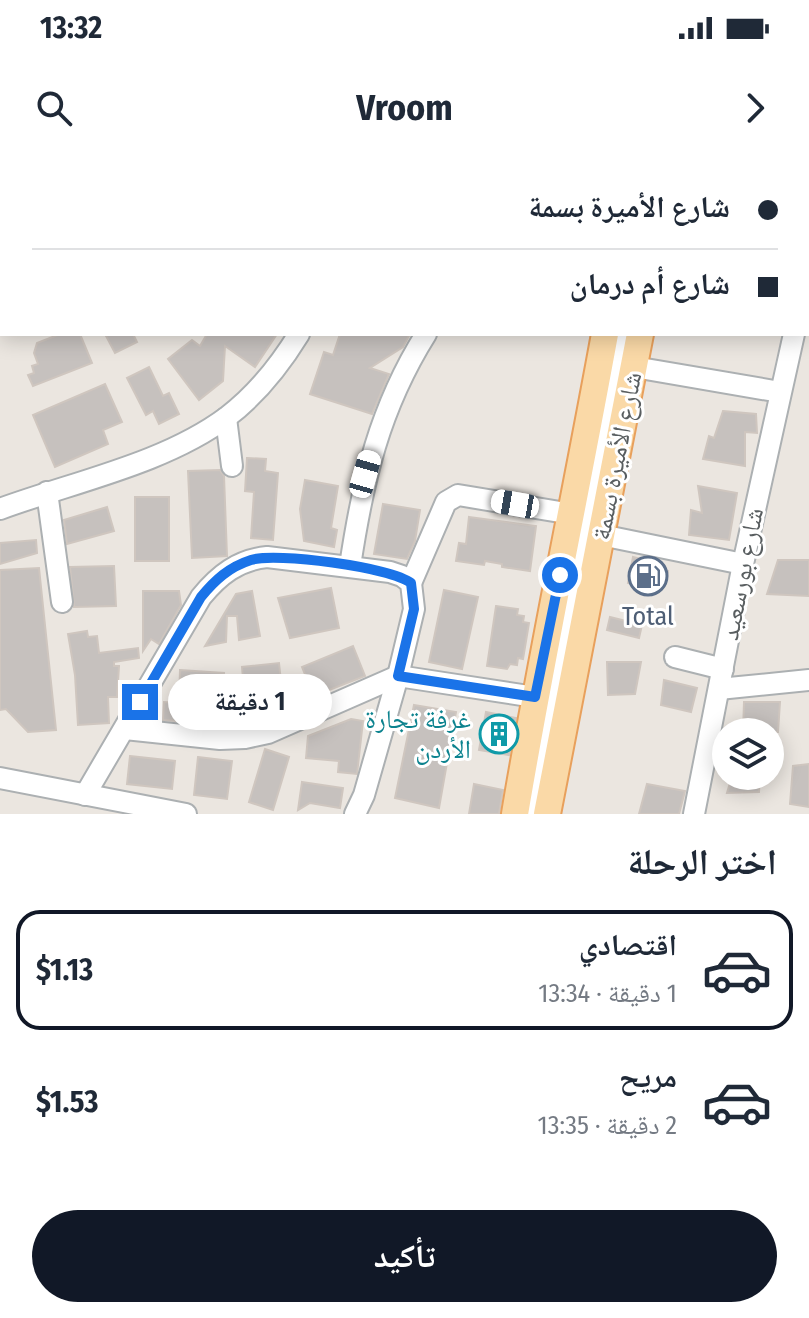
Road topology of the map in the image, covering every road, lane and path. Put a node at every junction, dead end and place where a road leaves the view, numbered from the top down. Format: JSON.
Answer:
{"nodes":[{"id":1,"x":298,"y":336,"type":"edge"},
{"id":2,"x":425,"y":336,"type":"edge"},
{"id":3,"x":605,"y":336,"type":"edge"},
{"id":4,"x":621,"y":336,"type":"edge"},
{"id":5,"x":640,"y":336,"type":"edge"},
{"id":6,"x":794,"y":336,"type":"edge"},
{"id":7,"x":634,"y":367,"type":"junction"},
{"id":8,"x":780,"y":392,"type":"junction"},
{"id":9,"x":226,"y":418,"type":"junction"},
{"id":10,"x":232,"y":466,"type":"dead end"},
{"id":11,"x":47,"y":492,"type":"junction"},
{"id":12,"x":0,"y":509,"type":"edge"},
{"id":13,"x":572,"y":514,"type":"junction"},
{"id":14,"x":601,"y":535,"type":"junction"},
{"id":15,"x":743,"y":564,"type":"junction"},
{"id":16,"x":350,"y":566,"type":"junction"},
{"id":17,"x":411,"y":583,"type":"junction"},
{"id":18,"x":62,"y":602,"type":"dead end"},
{"id":19,"x":675,"y":657,"type":"dead end"},
{"id":20,"x":398,"y":676,"type":"junction"},
{"id":21,"x":721,"y":679,"type":"junction"},
{"id":22,"x":809,"y":680,"type":"edge"},
{"id":23,"x":535,"y":697,"type":"junction"},
{"id":24,"x":125,"y":729,"type":"junction"},
{"id":25,"x":0,"y":778,"type":"edge"},
{"id":26,"x":85,"y":795,"type":"junction"},
{"id":27,"x":186,"y":814,"type":"edge"},
{"id":28,"x":355,"y":814,"type":"edge"},
{"id":29,"x":515,"y":814,"type":"edge"},
{"id":30,"x":534,"y":814,"type":"edge"},
{"id":31,"x":547,"y":814,"type":"edge"},
{"id":32,"x":694,"y":814,"type":"edge"}],
"edges":[{"from":1,"to":9,"type":"street"},
{"from":2,"to":16,"type":"street"},
{"from":3,"to":13,"type":"main road","name":"شارع الأميرة بسمة"},
{"from":4,"to":30,"type":"street"},
{"from":5,"to":7,"type":"main road","name":"شارع الأميرة بسمة"},
{"from":6,"to":8,"type":"street","name":"شارع بورسعيد"},
{"from":7,"to":8,"type":"street"},
{"from":7,"to":14,"type":"main road","name":"شارع الأميرة بسمة"},
{"from":8,"to":15,"type":"street","name":"شارع بورسعيد"},
{"from":9,"to":10,"type":"street"},
{"from":9,"to":11,"type":"street"},
{"from":11,"to":12,"type":"street"},
{"from":11,"to":18,"type":"street"},
{"from":13,"to":17,"type":"street"},
{"from":13,"to":23,"type":"main road","name":"شارع الأميرة بسمة"},
{"from":14,"to":15,"type":"street"},
{"from":14,"to":31,"type":"main road","name":"شارع الأميرة بسمة"},
{"from":15,"to":21,"type":"street","name":"شارع بورسعيد"},
{"from":16,"to":17,"type":"street"},
{"from":16,"to":24,"type":"street"},
{"from":17,"to":20,"type":"street"},
{"from":19,"to":21,"type":"street"},
{"from":20,"to":23,"type":"street"},
{"from":20,"to":24,"type":"street"},
{"from":20,"to":28,"type":"street"},
{"from":21,"to":22,"type":"street"},
{"from":21,"to":32,"type":"street","name":"شارع بورسعيد"},
{"from":23,"to":29,"type":"main road","name":"شارع الأميرة بسمة"},
{"from":24,"to":26,"type":"street"},
{"from":25,"to":26,"type":"street"},
{"from":26,"to":27,"type":"street"}]}
